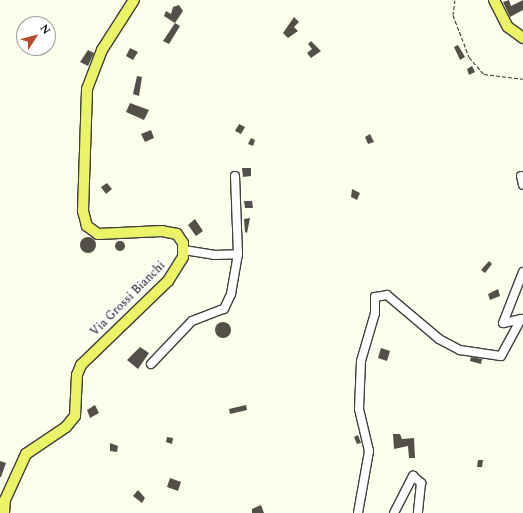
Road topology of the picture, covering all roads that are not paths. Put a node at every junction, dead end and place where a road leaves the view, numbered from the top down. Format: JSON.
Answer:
{"nodes":[{"id":1,"x":134,"y":0,"type":"edge"},
{"id":2,"x":494,"y":0,"type":"edge"},
{"id":3,"x":523,"y":38,"type":"edge"},
{"id":4,"x":235,"y":176,"type":"dead end"},
{"id":5,"x":521,"y":176,"type":"dead end"},
{"id":6,"x":523,"y":185,"type":"edge"},
{"id":7,"x":184,"y":250,"type":"junction"},
{"id":8,"x":238,"y":254,"type":"junction"},
{"id":9,"x":523,"y":272,"type":"edge"},
{"id":10,"x":151,"y":364,"type":"dead end"},
{"id":11,"x":4,"y":513,"type":"edge"},
{"id":12,"x":358,"y":513,"type":"edge"},
{"id":13,"x":394,"y":513,"type":"edge"},
{"id":14,"x":418,"y":513,"type":"edge"}],
"edges":[{"from":1,"to":7,"type":"main road"},
{"from":2,"to":3,"type":"main road"},
{"from":4,"to":8,"type":"street"},
{"from":5,"to":6,"type":"street"},
{"from":7,"to":8,"type":"street"},
{"from":7,"to":11,"type":"main road","name":"Via Grossi Bianchi"},
{"from":8,"to":10,"type":"street"},
{"from":9,"to":12,"type":"street"},
{"from":13,"to":14,"type":"street"}]}
